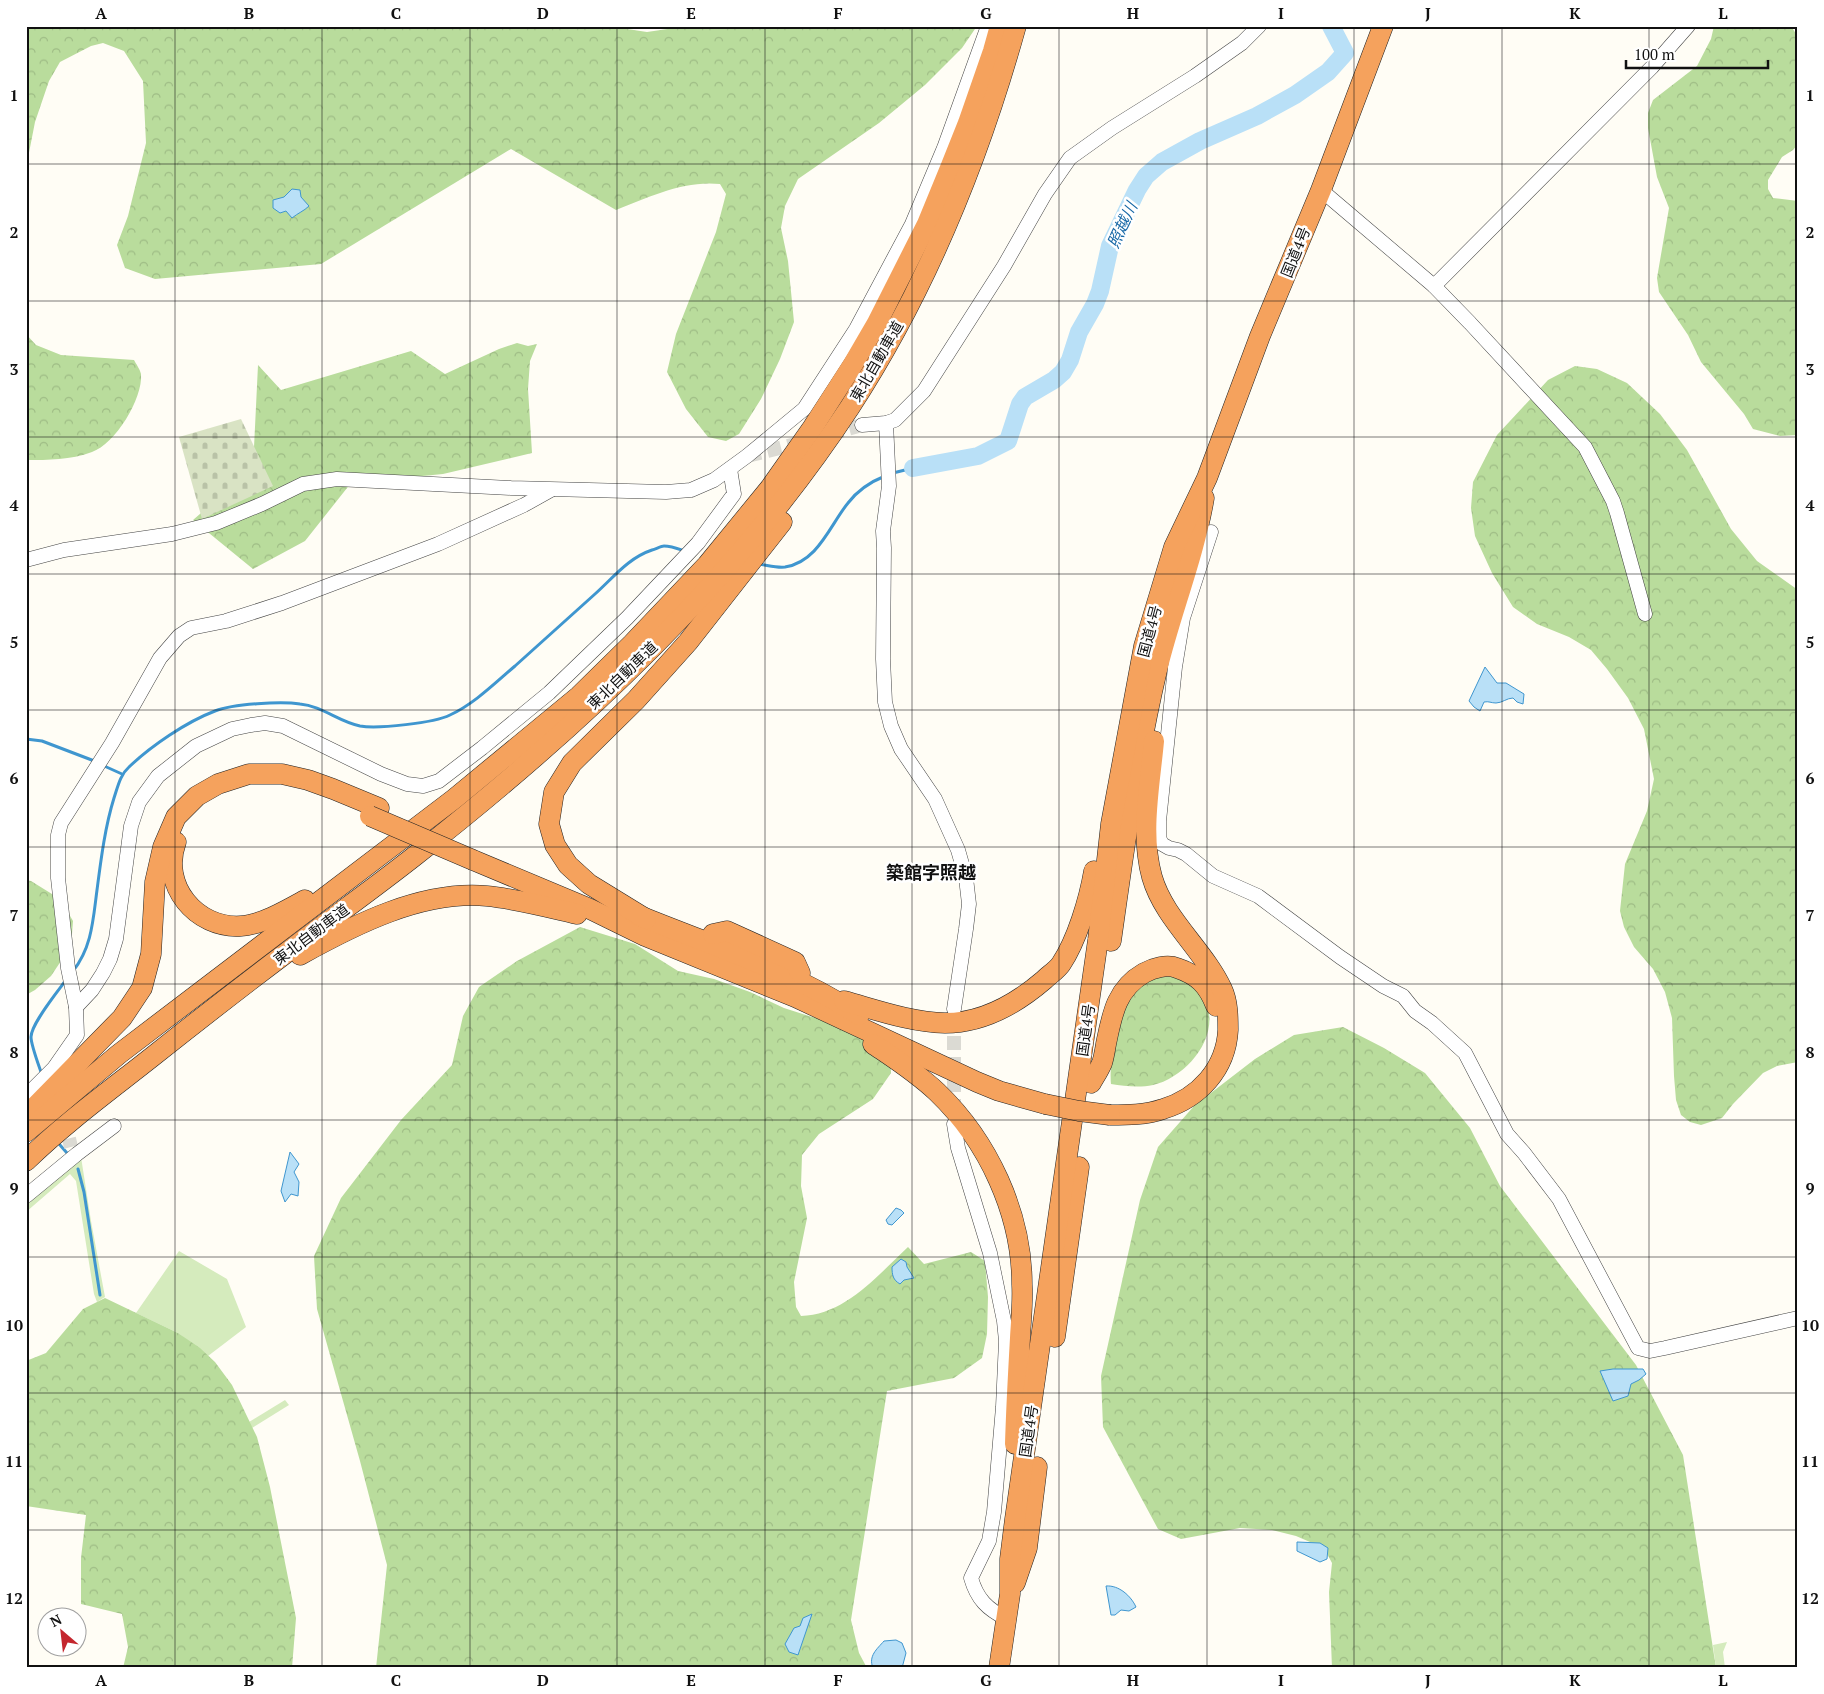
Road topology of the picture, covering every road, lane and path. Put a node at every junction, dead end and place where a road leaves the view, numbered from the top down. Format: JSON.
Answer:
{"nodes":[{"id":1,"x":988,"y":26,"type":"edge"},
{"id":2,"x":1000,"y":26,"type":"edge"},
{"id":3,"x":1016,"y":26,"type":"edge"},
{"id":4,"x":1259,"y":26,"type":"edge"},
{"id":5,"x":1383,"y":26,"type":"edge"},
{"id":6,"x":1688,"y":26,"type":"edge"},
{"id":7,"x":1320,"y":190,"type":"junction"},
{"id":8,"x":1434,"y":286,"type":"junction"},
{"id":9,"x":886,"y":424,"type":"junction"},
{"id":10,"x":862,"y":425,"type":"tunnel mouth"},
{"id":11,"x":730,"y":468,"type":"junction"},
{"id":12,"x":552,"y":490,"type":"junction"},
{"id":13,"x":1211,"y":532,"type":"dead end"},
{"id":14,"x":26,"y":560,"type":"edge"},
{"id":15,"x":734,"y":571,"type":"junction"},
{"id":16,"x":1175,"y":598,"type":"junction"},
{"id":17,"x":1645,"y":614,"type":"dead end"},
{"id":18,"x":1144,"y":646,"type":"junction"},
{"id":19,"x":1157,"y":669,"type":"junction"},
{"id":20,"x":374,"y":812,"type":"junction"},
{"id":21,"x":350,"y":877,"type":"junction"},
{"id":22,"x":646,"y":927,"type":"junction"},
{"id":23,"x":692,"y":935,"type":"junction"},
{"id":24,"x":817,"y":994,"type":"junction"},
{"id":25,"x":76,"y":1007,"type":"junction"},
{"id":26,"x":954,"y":1009,"type":"tunnel mouth"},
{"id":27,"x":191,"y":1026,"type":"junction"},
{"id":28,"x":1091,"y":1083,"type":"junction"},
{"id":29,"x":26,"y":1096,"type":"edge"},
{"id":30,"x":1110,"y":1109,"type":"junction"},
{"id":31,"x":26,"y":1116,"type":"edge"},
{"id":32,"x":954,"y":1124,"type":"tunnel mouth"},
{"id":33,"x":114,"y":1126,"type":"dead end"},
{"id":34,"x":26,"y":1132,"type":"edge"},
{"id":35,"x":26,"y":1160,"type":"edge"},
{"id":36,"x":26,"y":1196,"type":"edge"},
{"id":37,"x":1798,"y":1318,"type":"edge"},
{"id":38,"x":1015,"y":1519,"type":"junction"},
{"id":39,"x":1010,"y":1594,"type":"junction"},
{"id":40,"x":1007,"y":1619,"type":"junction"},
{"id":41,"x":998,"y":1668,"type":"edge"}],
"edges":[{"from":1,"to":11,"type":"street"},
{"from":2,"to":21,"type":"highway","name":"東北自動車道"},
{"from":3,"to":15,"type":"highway","name":"東北自動車道"},
{"from":4,"to":9,"type":"street"},
{"from":5,"to":7,"type":"highway","name":"国道4号"},
{"from":6,"to":8,"type":"street"},
{"from":7,"to":8,"type":"street"},
{"from":7,"to":16,"type":"highway","name":"国道4号"},
{"from":8,"to":17,"type":"street"},
{"from":9,"to":10,"type":"street"},
{"from":9,"to":26,"type":"street"},
{"from":11,"to":12,"type":"street"},
{"from":11,"to":25,"type":"street"},
{"from":12,"to":14,"type":"street"},
{"from":12,"to":25,"type":"street"},
{"from":13,"to":16,"type":"street"},
{"from":15,"to":22,"type":"highway"},
{"from":15,"to":27,"type":"highway","name":"東北自動車道"},
{"from":16,"to":18,"type":"highway","name":"国道4号"},
{"from":16,"to":19,"type":"highway","name":"国道4号"},
{"from":16,"to":37,"type":"street"},
{"from":18,"to":24,"type":"highway"},
{"from":18,"to":38,"type":"highway","name":"国道4号"},
{"from":19,"to":28,"type":"highway","name":"国道4号"},
{"from":19,"to":30,"type":"highway"},
{"from":20,"to":21,"type":"highway"},
{"from":20,"to":22,"type":"highway"},
{"from":20,"to":31,"type":"highway"},
{"from":21,"to":34,"type":"highway","name":"東北自動車道"},
{"from":22,"to":23,"type":"highway"},
{"from":22,"to":24,"type":"highway"},
{"from":22,"to":27,"type":"highway"},
{"from":23,"to":24,"type":"highway"},
{"from":23,"to":24,"type":"highway"},
{"from":24,"to":30,"type":"highway","bridge":true},
{"from":24,"to":38,"type":"highway"},
{"from":25,"to":29,"type":"street"},
{"from":27,"to":35,"type":"highway","name":"東北自動車道"},
{"from":28,"to":30,"type":"highway"},
{"from":28,"to":39,"type":"highway","name":"国道4号"},
{"from":32,"to":40,"type":"street"},
{"from":33,"to":36,"type":"street"},
{"from":38,"to":39,"type":"highway","name":"国道4号"},
{"from":39,"to":40,"type":"highway","name":"国道4号"},
{"from":40,"to":41,"type":"highway","name":"国道4号"}]}
